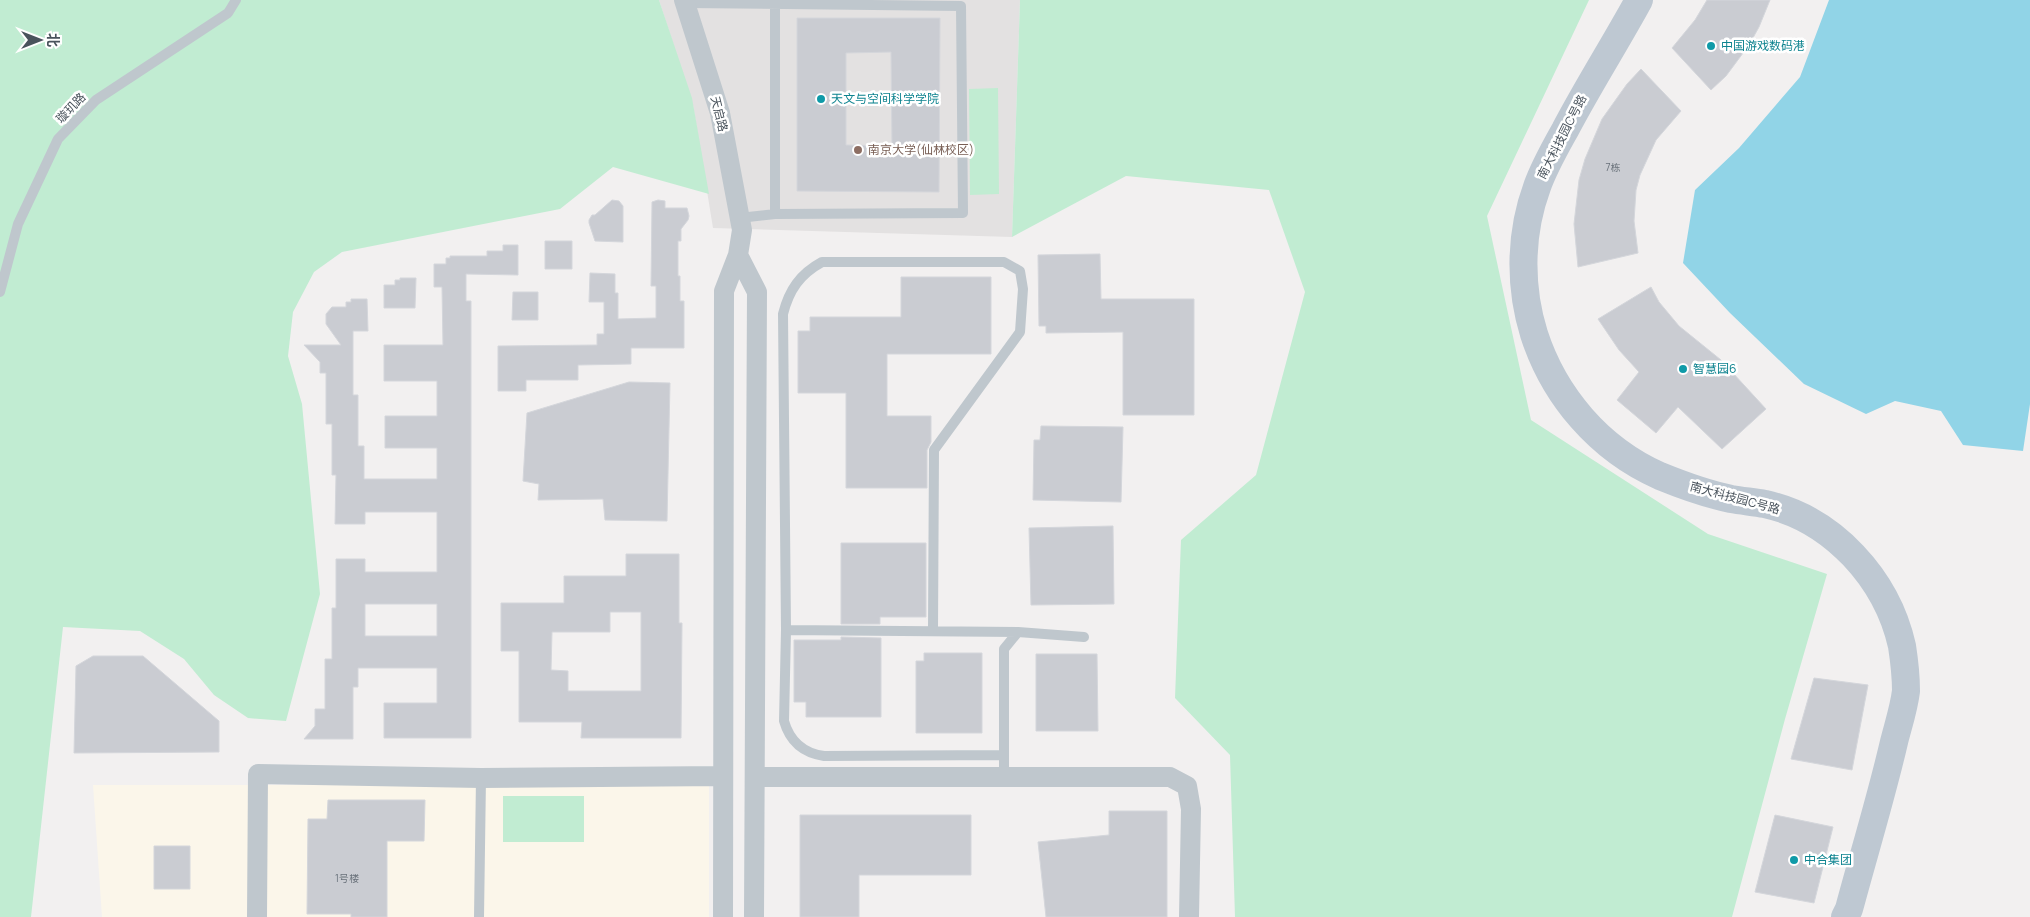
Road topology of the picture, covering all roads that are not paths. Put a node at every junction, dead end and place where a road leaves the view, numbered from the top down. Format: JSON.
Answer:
{"nodes":[{"id":1,"x":236,"y":0,"type":"edge"},
{"id":2,"x":1639,"y":0,"type":"edge"},
{"id":3,"x":685,"y":2,"type":"edge"},
{"id":4,"x":854,"y":3,"type":"edge"},
{"id":5,"x":775,"y":5,"type":"junction"},
{"id":6,"x":775,"y":214,"type":"junction"},
{"id":7,"x":741,"y":224,"type":"junction"},
{"id":8,"x":738,"y":255,"type":"junction"},
{"id":9,"x":0,"y":292,"type":"edge"},
{"id":10,"x":786,"y":630,"type":"junction"},
{"id":11,"x":933,"y":632,"type":"junction"},
{"id":12,"x":1018,"y":632,"type":"junction"},
{"id":13,"x":1084,"y":637,"type":"dead end"},
{"id":14,"x":1004,"y":755,"type":"junction"},
{"id":15,"x":723,"y":776,"type":"junction"},
{"id":16,"x":756,"y":777,"type":"junction"},
{"id":17,"x":1004,"y":777,"type":"junction"},
{"id":18,"x":481,"y":778,"type":"junction"},
{"id":19,"x":257,"y":917,"type":"edge"},
{"id":20,"x":479,"y":917,"type":"edge"},
{"id":21,"x":723,"y":917,"type":"edge"},
{"id":22,"x":754,"y":917,"type":"edge"},
{"id":23,"x":1189,"y":917,"type":"edge"},
{"id":24,"x":1845,"y":917,"type":"edge"}],
"edges":[{"from":1,"to":9,"type":"lane","name":"璇玑路"},
{"from":2,"to":24,"type":"street","name":"南大科技园C号路"},
{"from":3,"to":5,"type":"lane"},
{"from":3,"to":7,"type":"street","name":"天启路"},
{"from":4,"to":5,"type":"lane"},
{"from":4,"to":6,"type":"lane"},
{"from":5,"to":6,"type":"lane"},
{"from":6,"to":7,"type":"lane"},
{"from":7,"to":8,"type":"street","name":"天启路"},
{"from":8,"to":15,"type":"street","name":"天启路"},
{"from":8,"to":16,"type":"street"},
{"from":10,"to":11,"type":"lane"},
{"from":10,"to":11,"type":"lane"},
{"from":10,"to":14,"type":"lane"},
{"from":11,"to":12,"type":"lane"},
{"from":12,"to":13,"type":"lane"},
{"from":12,"to":14,"type":"lane"},
{"from":14,"to":17,"type":"lane"},
{"from":15,"to":18,"type":"street"},
{"from":15,"to":21,"type":"street","name":"天启路"},
{"from":16,"to":17,"type":"street"},
{"from":16,"to":22,"type":"street"},
{"from":17,"to":23,"type":"street"},
{"from":18,"to":19,"type":"street"},
{"from":18,"to":20,"type":"lane"}]}
